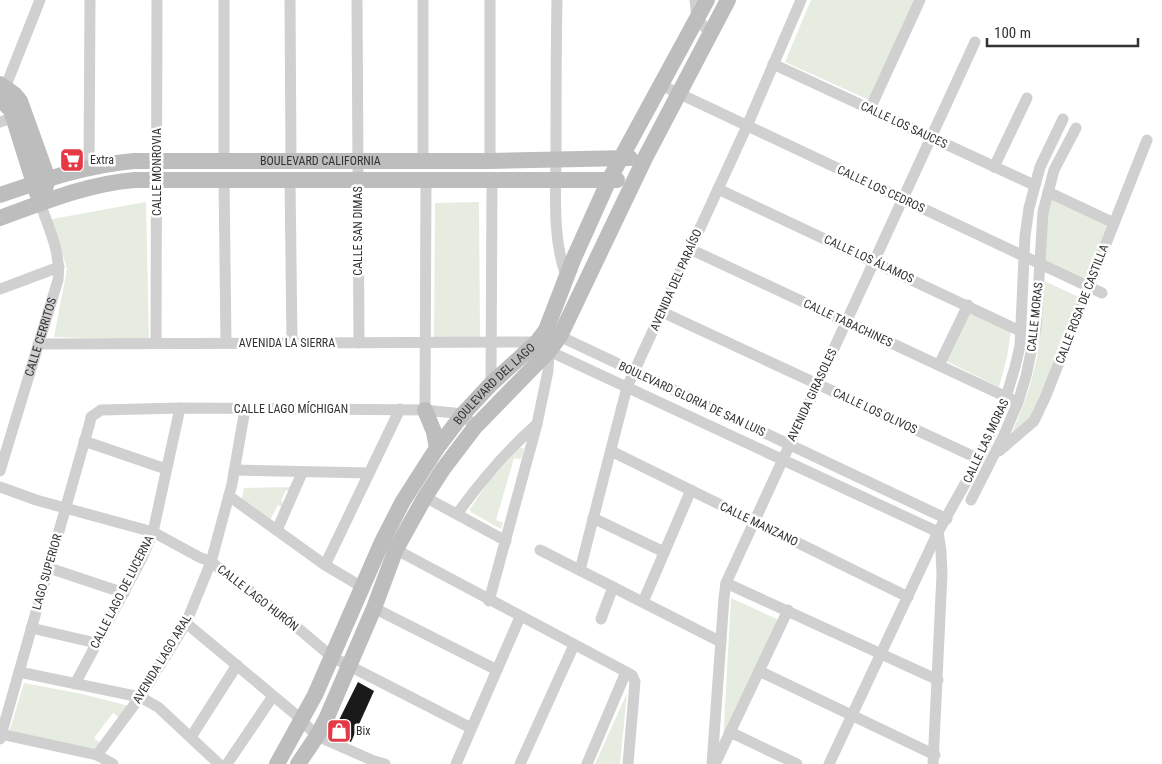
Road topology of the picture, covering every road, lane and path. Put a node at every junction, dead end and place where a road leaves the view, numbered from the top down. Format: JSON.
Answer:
{"nodes":[{"id":1,"x":40,"y":0,"type":"edge"},
{"id":2,"x":90,"y":0,"type":"edge"},
{"id":3,"x":156,"y":0,"type":"edge"},
{"id":4,"x":224,"y":0,"type":"edge"},
{"id":5,"x":290,"y":0,"type":"edge"},
{"id":6,"x":358,"y":0,"type":"edge"},
{"id":7,"x":423,"y":0,"type":"edge"},
{"id":8,"x":490,"y":0,"type":"edge"},
{"id":9,"x":557,"y":0,"type":"edge"},
{"id":10,"x":695,"y":0,"type":"edge"},
{"id":11,"x":707,"y":0,"type":"edge"},
{"id":12,"x":728,"y":0,"type":"edge"},
{"id":13,"x":801,"y":0,"type":"edge"},
{"id":14,"x":920,"y":0,"type":"edge"},
{"id":15,"x":697,"y":19,"type":"junction"},
{"id":16,"x":710,"y":33,"type":"junction"},
{"id":17,"x":975,"y":42,"type":"dead end"},
{"id":18,"x":773,"y":64,"type":"junction"},
{"id":19,"x":660,"y":85,"type":"junction"},
{"id":20,"x":2,"y":92,"type":"edge"},
{"id":21,"x":678,"y":93,"type":"junction"},
{"id":22,"x":1027,"y":98,"type":"dead end"},
{"id":23,"x":870,"y":109,"type":"junction"},
{"id":24,"x":13,"y":118,"type":"edge"},
{"id":25,"x":1063,"y":119,"type":"dead end"},
{"id":26,"x":746,"y":126,"type":"junction"},
{"id":27,"x":1076,"y":128,"type":"dead end"},
{"id":28,"x":931,"y":138,"type":"junction"},
{"id":29,"x":1147,"y":140,"type":"dead end"},
{"id":30,"x":622,"y":158,"type":"junction"},
{"id":31,"x":645,"y":158,"type":"junction"},
{"id":32,"x":556,"y":160,"type":"junction"},
{"id":33,"x":157,"y":161,"type":"junction"},
{"id":34,"x":224,"y":161,"type":"junction"},
{"id":35,"x":291,"y":161,"type":"junction"},
{"id":36,"x":358,"y":161,"type":"junction"},
{"id":37,"x":423,"y":161,"type":"junction"},
{"id":38,"x":490,"y":161,"type":"junction"},
{"id":39,"x":89,"y":167,"type":"junction"},
{"id":40,"x":994,"y":167,"type":"junction"},
{"id":41,"x":157,"y":179,"type":"junction"},
{"id":42,"x":224,"y":179,"type":"junction"},
{"id":43,"x":290,"y":179,"type":"junction"},
{"id":44,"x":358,"y":179,"type":"junction"},
{"id":45,"x":426,"y":179,"type":"junction"},
{"id":46,"x":492,"y":180,"type":"junction"},
{"id":47,"x":555,"y":180,"type":"junction"},
{"id":48,"x":609,"y":180,"type":"junction"},
{"id":49,"x":634,"y":180,"type":"junction"},
{"id":50,"x":41,"y":181,"type":"junction"},
{"id":51,"x":1034,"y":185,"type":"junction"},
{"id":52,"x":718,"y":189,"type":"junction"},
{"id":53,"x":1048,"y":192,"type":"junction"},
{"id":54,"x":0,"y":196,"type":"edge"},
{"id":55,"x":903,"y":199,"type":"junction"},
{"id":56,"x":40,"y":203,"type":"junction"},
{"id":57,"x":0,"y":218,"type":"edge"},
{"id":58,"x":1114,"y":223,"type":"junction"},
{"id":59,"x":690,"y":250,"type":"junction"},
{"id":60,"x":1031,"y":260,"type":"junction"},
{"id":61,"x":874,"y":262,"type":"junction"},
{"id":62,"x":59,"y":267,"type":"junction"},
{"id":63,"x":566,"y":276,"type":"junction"},
{"id":64,"x":1088,"y":286,"type":"junction"},
{"id":65,"x":0,"y":289,"type":"edge"},
{"id":66,"x":1102,"y":293,"type":"dead end"},
{"id":67,"x":968,"y":305,"type":"junction"},
{"id":68,"x":662,"y":312,"type":"junction"},
{"id":69,"x":846,"y":322,"type":"junction"},
{"id":70,"x":1020,"y":330,"type":"junction"},
{"id":71,"x":548,"y":340,"type":"junction"},
{"id":72,"x":425,"y":342,"type":"junction"},
{"id":73,"x":491,"y":342,"type":"junction"},
{"id":74,"x":156,"y":343,"type":"junction"},
{"id":75,"x":226,"y":343,"type":"junction"},
{"id":76,"x":292,"y":343,"type":"junction"},
{"id":77,"x":359,"y":343,"type":"junction"},
{"id":78,"x":38,"y":344,"type":"junction"},
{"id":79,"x":939,"y":365,"type":"junction"},
{"id":80,"x":635,"y":372,"type":"junction"},
{"id":81,"x":491,"y":384,"type":"junction"},
{"id":82,"x":817,"y":384,"type":"junction"},
{"id":83,"x":627,"y":387,"type":"junction"},
{"id":84,"x":1006,"y":397,"type":"junction"},
{"id":85,"x":1018,"y":402,"type":"junction"},
{"id":86,"x":180,"y":408,"type":"junction"},
{"id":87,"x":245,"y":409,"type":"junction"},
{"id":88,"x":400,"y":409,"type":"junction"},
{"id":89,"x":101,"y":410,"type":"joint"},
{"id":90,"x":425,"y":410,"type":"junction"},
{"id":91,"x":463,"y":414,"type":"junction"},
{"id":92,"x":537,"y":424,"type":"junction"},
{"id":93,"x":475,"y":427,"type":"junction"},
{"id":94,"x":84,"y":441,"type":"junction"},
{"id":95,"x":790,"y":445,"type":"junction"},
{"id":96,"x":437,"y":448,"type":"junction"},
{"id":97,"x":611,"y":451,"type":"junction"},
{"id":98,"x":996,"y":453,"type":"junction"},
{"id":99,"x":979,"y":459,"type":"junction"},
{"id":100,"x":783,"y":460,"type":"junction"},
{"id":101,"x":166,"y":469,"type":"junction"},
{"id":102,"x":234,"y":470,"type":"junction"},
{"id":103,"x":0,"y":471,"type":"edge"},
{"id":104,"x":302,"y":472,"type":"junction"},
{"id":105,"x":369,"y":473,"type":"junction"},
{"id":106,"x":0,"y":487,"type":"edge"},
{"id":107,"x":692,"y":490,"type":"junction"},
{"id":108,"x":229,"y":496,"type":"junction"},
{"id":109,"x":425,"y":497,"type":"junction"},
{"id":110,"x":971,"y":500,"type":"dead end"},
{"id":111,"x":66,"y":508,"type":"junction"},
{"id":112,"x":456,"y":514,"type":"junction"},
{"id":113,"x":593,"y":518,"type":"junction"},
{"id":114,"x":947,"y":519,"type":"junction"},
{"id":115,"x":754,"y":521,"type":"junction"},
{"id":116,"x":277,"y":530,"type":"junction"},
{"id":117,"x":153,"y":532,"type":"junction"},
{"id":118,"x":938,"y":532,"type":"junction"},
{"id":119,"x":506,"y":540,"type":"junction"},
{"id":120,"x":389,"y":546,"type":"junction"},
{"id":121,"x":540,"y":550,"type":"dead end"},
{"id":122,"x":664,"y":552,"type":"junction"},
{"id":123,"x":212,"y":562,"type":"junction"},
{"id":124,"x":325,"y":565,"type":"junction"},
{"id":125,"x":48,"y":568,"type":"junction"},
{"id":126,"x":580,"y":570,"type":"junction"},
{"id":127,"x":726,"y":583,"type":"junction"},
{"id":128,"x":362,"y":587,"type":"junction"},
{"id":129,"x":613,"y":587,"type":"junction"},
{"id":130,"x":124,"y":593,"type":"junction"},
{"id":131,"x":908,"y":597,"type":"junction"},
{"id":132,"x":489,"y":600,"type":"junction"},
{"id":133,"x":643,"y":602,"type":"junction"},
{"id":134,"x":374,"y":608,"type":"junction"},
{"id":135,"x":788,"y":610,"type":"junction"},
{"id":136,"x":520,"y":617,"type":"junction"},
{"id":137,"x":601,"y":618,"type":"dead end"},
{"id":138,"x":186,"y":623,"type":"junction"},
{"id":139,"x":32,"y":628,"type":"junction"},
{"id":140,"x":721,"y":642,"type":"junction"},
{"id":141,"x":96,"y":644,"type":"junction"},
{"id":142,"x":574,"y":645,"type":"junction"},
{"id":143,"x":881,"y":654,"type":"junction"},
{"id":144,"x":332,"y":657,"type":"junction"},
{"id":145,"x":237,"y":665,"type":"junction"},
{"id":146,"x":349,"y":666,"type":"junction"},
{"id":147,"x":497,"y":670,"type":"junction"},
{"id":148,"x":759,"y":671,"type":"junction"},
{"id":149,"x":19,"y":672,"type":"junction"},
{"id":150,"x":629,"y":674,"type":"junction"},
{"id":151,"x":938,"y":680,"type":"junction"},
{"id":152,"x":75,"y":684,"type":"junction"},
{"id":153,"x":273,"y":696,"type":"junction"},
{"id":154,"x":140,"y":697,"type":"junction"},
{"id":155,"x":851,"y":716,"type":"junction"},
{"id":156,"x":302,"y":720,"type":"junction"},
{"id":157,"x":472,"y":728,"type":"junction"},
{"id":158,"x":730,"y":732,"type":"junction"},
{"id":159,"x":317,"y":736,"type":"junction"},
{"id":160,"x":1,"y":737,"type":"edge"},
{"id":161,"x":191,"y":737,"type":"junction"},
{"id":162,"x":97,"y":755,"type":"junction"},
{"id":163,"x":934,"y":759,"type":"edge"},
{"id":164,"x":378,"y":763,"type":"edge"},
{"id":165,"x":113,"y":764,"type":"edge"},
{"id":166,"x":219,"y":764,"type":"edge"},
{"id":167,"x":227,"y":764,"type":"edge"},
{"id":168,"x":277,"y":764,"type":"edge"},
{"id":169,"x":298,"y":764,"type":"edge"},
{"id":170,"x":456,"y":764,"type":"edge"},
{"id":171,"x":520,"y":764,"type":"edge"},
{"id":172,"x":587,"y":764,"type":"edge"},
{"id":173,"x":628,"y":764,"type":"edge"},
{"id":174,"x":714,"y":764,"type":"edge"},
{"id":175,"x":797,"y":764,"type":"edge"},
{"id":176,"x":828,"y":764,"type":"edge"}],
"edges":[{"from":1,"to":20,"type":"street"},
{"from":2,"to":39,"type":"street"},
{"from":3,"to":33,"type":"street","name":"CALLE MONROVIA"},
{"from":4,"to":34,"type":"street"},
{"from":5,"to":35,"type":"street"},
{"from":6,"to":36,"type":"street","name":"CALLE SAN DIMAS"},
{"from":7,"to":37,"type":"street"},
{"from":8,"to":38,"type":"street"},
{"from":9,"to":32,"type":"street"},
{"from":10,"to":15,"type":"street"},
{"from":11,"to":15,"type":"street","name":"BOULEVARD DEL LAGO"},
{"from":12,"to":16,"type":"street","name":"BOULEVARD DEL LAGO"},
{"from":13,"to":18,"type":"street","name":"AVENIDA DEL PARAÍSO"},
{"from":14,"to":23,"type":"street"},
{"from":15,"to":16,"type":"street"},
{"from":15,"to":19,"type":"street","name":"BOULEVARD DEL LAGO"},
{"from":16,"to":21,"type":"street","name":"BOULEVARD DEL LAGO"},
{"from":17,"to":28,"type":"street","name":"AVENIDA GIRASOLES"},
{"from":18,"to":23,"type":"street","name":"CALLE LOS SAUCES"},
{"from":18,"to":26,"type":"street","name":"AVENIDA DEL PARAÍSO"},
{"from":19,"to":21,"type":"street","name":"CALLE LOS CEDROS"},
{"from":19,"to":30,"type":"street","name":"BOULEVARD DEL LAGO"},
{"from":20,"to":24,"type":"street"},
{"from":21,"to":26,"type":"street","name":"CALLE LOS CEDROS"},
{"from":21,"to":31,"type":"street","name":"BOULEVARD DEL LAGO"},
{"from":22,"to":40,"type":"street"},
{"from":23,"to":28,"type":"street","name":"CALLE LOS SAUCES"},
{"from":24,"to":50,"type":"street"},
{"from":25,"to":51,"type":"street","name":"CALLE LAS MORAS"},
{"from":26,"to":52,"type":"street","name":"AVENIDA DEL PARAÍSO"},
{"from":26,"to":55,"type":"street","name":"CALLE LOS CEDROS"},
{"from":27,"to":53,"type":"street","name":"CALLE MORAS"},
{"from":28,"to":40,"type":"street","name":"CALLE LOS SAUCES"},
{"from":28,"to":55,"type":"street","name":"AVENIDA GIRASOLES"},
{"from":29,"to":58,"type":"street","name":"CALLE ROSA DE CASTILLA"},
{"from":30,"to":31,"type":"street","name":"BOULEVARD CALIFORNIA"},
{"from":30,"to":32,"type":"street","name":"BOULEVARD CALIFORNIA"},
{"from":30,"to":48,"type":"street","name":"BOULEVARD DEL LAGO"},
{"from":31,"to":49,"type":"street","name":"BOULEVARD DEL LAGO"},
{"from":32,"to":38,"type":"street","name":"BOULEVARD CALIFORNIA"},
{"from":32,"to":47,"type":"street"},
{"from":33,"to":34,"type":"street","name":"BOULEVARD CALIFORNIA"},
{"from":33,"to":39,"type":"street","name":"BOULEVARD CALIFORNIA"},
{"from":33,"to":41,"type":"street","name":"CALLE MONROVIA"},
{"from":34,"to":35,"type":"street","name":"BOULEVARD CALIFORNIA"},
{"from":35,"to":36,"type":"street","name":"BOULEVARD CALIFORNIA"},
{"from":36,"to":37,"type":"street","name":"BOULEVARD CALIFORNIA"},
{"from":36,"to":44,"type":"street","name":"CALLE SAN DIMAS"},
{"from":37,"to":38,"type":"street","name":"BOULEVARD CALIFORNIA"},
{"from":39,"to":50,"type":"street","name":"BOULEVARD CALIFORNIA"},
{"from":40,"to":51,"type":"street","name":"CALLE LOS SAUCES"},
{"from":41,"to":42,"type":"street","name":"BOULEVARD CALIFORNIA"},
{"from":41,"to":56,"type":"street","name":"BOULEVARD CALIFORNIA"},
{"from":41,"to":74,"type":"street","name":"CALLE MONROVIA"},
{"from":42,"to":43,"type":"street","name":"BOULEVARD CALIFORNIA"},
{"from":42,"to":75,"type":"street"},
{"from":43,"to":44,"type":"street","name":"BOULEVARD CALIFORNIA"},
{"from":43,"to":76,"type":"street"},
{"from":44,"to":45,"type":"street","name":"BOULEVARD CALIFORNIA"},
{"from":44,"to":77,"type":"street","name":"CALLE SAN DIMAS"},
{"from":45,"to":46,"type":"street","name":"BOULEVARD CALIFORNIA"},
{"from":45,"to":72,"type":"street"},
{"from":46,"to":47,"type":"street","name":"BOULEVARD CALIFORNIA"},
{"from":46,"to":73,"type":"street"},
{"from":47,"to":48,"type":"street","name":"BOULEVARD CALIFORNIA"},
{"from":47,"to":63,"type":"street"},
{"from":48,"to":49,"type":"street","name":"BOULEVARD CALIFORNIA"},
{"from":48,"to":63,"type":"street","name":"BOULEVARD DEL LAGO"},
{"from":49,"to":71,"type":"street","name":"BOULEVARD DEL LAGO"},
{"from":50,"to":54,"type":"street","name":"BOULEVARD CALIFORNIA"},
{"from":50,"to":56,"type":"street"},
{"from":51,"to":60,"type":"street","name":"CALLE LAS MORAS"},
{"from":52,"to":59,"type":"street","name":"AVENIDA DEL PARAÍSO"},
{"from":52,"to":61,"type":"street","name":"CALLE LOS ÁLAMOS"},
{"from":53,"to":58,"type":"street"},
{"from":53,"to":60,"type":"street","name":"CALLE MORAS"},
{"from":55,"to":60,"type":"street","name":"CALLE LOS CEDROS"},
{"from":55,"to":61,"type":"street","name":"AVENIDA GIRASOLES"},
{"from":56,"to":57,"type":"street","name":"BOULEVARD CALIFORNIA"},
{"from":56,"to":62,"type":"street","name":"CALLE CERRITOS"},
{"from":58,"to":64,"type":"street","name":"CALLE ROSA DE CASTILLA"},
{"from":59,"to":68,"type":"street","name":"AVENIDA DEL PARAÍSO"},
{"from":59,"to":69,"type":"street","name":"CALLE TABACHINES"},
{"from":60,"to":64,"type":"street","name":"CALLE LOS CEDROS"},
{"from":60,"to":70,"type":"street","name":"CALLE LAS MORAS"},
{"from":60,"to":85,"type":"street","name":"CALLE MORAS"},
{"from":61,"to":67,"type":"street","name":"CALLE LOS ÁLAMOS"},
{"from":61,"to":69,"type":"street","name":"AVENIDA GIRASOLES"},
{"from":62,"to":65,"type":"street"},
{"from":62,"to":78,"type":"street","name":"CALLE CERRITOS"},
{"from":63,"to":71,"type":"street","name":"BOULEVARD DEL LAGO"},
{"from":64,"to":66,"type":"street","name":"CALLE LOS CEDROS"},
{"from":64,"to":98,"type":"street","name":"CALLE ROSA DE CASTILLA"},
{"from":67,"to":70,"type":"street","name":"CALLE LOS ÁLAMOS"},
{"from":67,"to":79,"type":"street"},
{"from":68,"to":80,"type":"street","name":"AVENIDA DEL PARAÍSO"},
{"from":68,"to":82,"type":"street","name":"CALLE LOS OLIVOS"},
{"from":69,"to":79,"type":"street","name":"CALLE TABACHINES"},
{"from":69,"to":82,"type":"street","name":"AVENIDA GIRASOLES"},
{"from":70,"to":84,"type":"street","name":"CALLE LAS MORAS"},
{"from":71,"to":73,"type":"street","name":"AVENIDA LA SIERRA"},
{"from":71,"to":80,"type":"street","name":"BOULEVARD GLORIA DE SAN LUIS"},
{"from":71,"to":81,"type":"street","name":"BOULEVARD DEL LAGO"},
{"from":71,"to":83,"type":"street","name":"BOULEVARD GLORIA DE SAN LUIS"},
{"from":71,"to":92,"type":"street"},
{"from":71,"to":93,"type":"street","name":"BOULEVARD DEL LAGO"},
{"from":72,"to":73,"type":"street","name":"AVENIDA LA SIERRA"},
{"from":72,"to":77,"type":"street","name":"AVENIDA LA SIERRA"},
{"from":72,"to":90,"type":"street"},
{"from":73,"to":81,"type":"street"},
{"from":74,"to":75,"type":"street","name":"AVENIDA LA SIERRA"},
{"from":74,"to":78,"type":"street","name":"AVENIDA LA SIERRA"},
{"from":75,"to":76,"type":"street","name":"AVENIDA LA SIERRA"},
{"from":76,"to":77,"type":"street","name":"AVENIDA LA SIERRA"},
{"from":78,"to":103,"type":"street","name":"CALLE CERRITOS"},
{"from":79,"to":84,"type":"street","name":"CALLE TABACHINES"},
{"from":80,"to":83,"type":"street","name":"AVENIDA DEL PARAÍSO"},
{"from":80,"to":95,"type":"street","name":"BOULEVARD GLORIA DE SAN LUIS"},
{"from":81,"to":91,"type":"street","name":"BOULEVARD DEL LAGO"},
{"from":82,"to":95,"type":"street","name":"AVENIDA GIRASOLES"},
{"from":82,"to":99,"type":"street","name":"CALLE LOS OLIVOS"},
{"from":83,"to":97,"type":"street","name":"AVENIDA DEL PARAÍSO"},
{"from":83,"to":100,"type":"street","name":"BOULEVARD GLORIA DE SAN LUIS"},
{"from":84,"to":85,"type":"street","name":"CALLE TABACHINES"},
{"from":84,"to":99,"type":"street","name":"CALLE LAS MORAS"},
{"from":85,"to":98,"type":"street","name":"CALLE MORAS"},
{"from":86,"to":87,"type":"street","name":"CALLE LAGO MÍCHIGAN"},
{"from":86,"to":89,"type":"street","name":"CALLE LAGO MÍCHIGAN"},
{"from":86,"to":101,"type":"street","name":"CALLE LAGO DE LUCERNA"},
{"from":87,"to":88,"type":"street","name":"CALLE LAGO MÍCHIGAN"},
{"from":87,"to":102,"type":"street","name":"AVENIDA LAGO ARAL"},
{"from":88,"to":90,"type":"street","name":"CALLE LAGO MÍCHIGAN"},
{"from":88,"to":105,"type":"street"},
{"from":89,"to":94,"type":"street","name":"LAGO SUPERIOR"},
{"from":90,"to":91,"type":"street","name":"CALLE LAGO MÍCHIGAN"},
{"from":90,"to":96,"type":"street"},
{"from":91,"to":93,"type":"street"},
{"from":91,"to":96,"type":"street","name":"BOULEVARD DEL LAGO"},
{"from":92,"to":112,"type":"street"},
{"from":92,"to":119,"type":"street"},
{"from":93,"to":109,"type":"street","name":"BOULEVARD DEL LAGO"},
{"from":94,"to":101,"type":"street"},
{"from":94,"to":111,"type":"street","name":"LAGO SUPERIOR"},
{"from":95,"to":100,"type":"street","name":"AVENIDA GIRASOLES"},
{"from":95,"to":114,"type":"street","name":"BOULEVARD GLORIA DE SAN LUIS"},
{"from":96,"to":120,"type":"street","name":"BOULEVARD DEL LAGO"},
{"from":97,"to":107,"type":"street","name":"CALLE MANZANO"},
{"from":97,"to":113,"type":"street","name":"AVENIDA DEL PARAÍSO"},
{"from":98,"to":110,"type":"street","name":"CALLE MORAS"},
{"from":99,"to":114,"type":"street","name":"CALLE LAS MORAS"},
{"from":100,"to":115,"type":"street","name":"AVENIDA GIRASOLES"},
{"from":100,"to":118,"type":"street","name":"BOULEVARD GLORIA DE SAN LUIS"},
{"from":101,"to":117,"type":"street","name":"CALLE LAGO DE LUCERNA"},
{"from":102,"to":104,"type":"street"},
{"from":102,"to":108,"type":"street","name":"AVENIDA LAGO ARAL"},
{"from":104,"to":105,"type":"street"},
{"from":104,"to":116,"type":"street"},
{"from":105,"to":124,"type":"street"},
{"from":106,"to":111,"type":"street","name":"CALLE LAGO HURÓN"},
{"from":107,"to":115,"type":"street","name":"CALLE MANZANO"},
{"from":107,"to":122,"type":"street"},
{"from":108,"to":116,"type":"street"},
{"from":108,"to":123,"type":"street","name":"AVENIDA LAGO ARAL"},
{"from":109,"to":112,"type":"street"},
{"from":109,"to":120,"type":"street","name":"BOULEVARD DEL LAGO"},
{"from":111,"to":117,"type":"street","name":"CALLE LAGO HURÓN"},
{"from":111,"to":125,"type":"street","name":"LAGO SUPERIOR"},
{"from":112,"to":119,"type":"street"},
{"from":113,"to":122,"type":"street"},
{"from":113,"to":126,"type":"street","name":"AVENIDA DEL PARAÍSO"},
{"from":114,"to":118,"type":"street","name":"CALLE LAS MORAS"},
{"from":115,"to":127,"type":"street","name":"AVENIDA GIRASOLES"},
{"from":115,"to":131,"type":"street","name":"CALLE MANZANO"},
{"from":116,"to":124,"type":"street"},
{"from":117,"to":123,"type":"street","name":"CALLE LAGO HURÓN"},
{"from":117,"to":130,"type":"street","name":"CALLE LAGO DE LUCERNA"},
{"from":118,"to":131,"type":"street"},
{"from":118,"to":151,"type":"street"},
{"from":119,"to":132,"type":"street"},
{"from":120,"to":128,"type":"street","name":"BOULEVARD DEL LAGO"},
{"from":120,"to":132,"type":"street"},
{"from":120,"to":134,"type":"street","name":"BOULEVARD DEL LAGO"},
{"from":121,"to":126,"type":"street"},
{"from":122,"to":133,"type":"street"},
{"from":123,"to":138,"type":"street","name":"AVENIDA LAGO ARAL"},
{"from":123,"to":144,"type":"street","name":"CALLE LAGO HURÓN"},
{"from":124,"to":128,"type":"street"},
{"from":125,"to":130,"type":"street"},
{"from":125,"to":139,"type":"street","name":"LAGO SUPERIOR"},
{"from":126,"to":129,"type":"street"},
{"from":127,"to":135,"type":"street"},
{"from":127,"to":140,"type":"street","name":"AVENIDA GIRASOLES"},
{"from":128,"to":144,"type":"street","name":"BOULEVARD DEL LAGO"},
{"from":129,"to":133,"type":"street"},
{"from":129,"to":137,"type":"street"},
{"from":130,"to":141,"type":"street","name":"CALLE LAGO DE LUCERNA"},
{"from":131,"to":143,"type":"street"},
{"from":132,"to":136,"type":"street"},
{"from":133,"to":140,"type":"street"},
{"from":134,"to":146,"type":"street","name":"BOULEVARD DEL LAGO"},
{"from":134,"to":147,"type":"street"},
{"from":135,"to":143,"type":"street"},
{"from":135,"to":148,"type":"street"},
{"from":136,"to":142,"type":"street"},
{"from":136,"to":147,"type":"street"},
{"from":138,"to":145,"type":"street"},
{"from":138,"to":154,"type":"street","name":"AVENIDA LAGO ARAL"},
{"from":139,"to":141,"type":"street"},
{"from":139,"to":149,"type":"street","name":"LAGO SUPERIOR"},
{"from":140,"to":174,"type":"street","name":"AVENIDA GIRASOLES"},
{"from":141,"to":152,"type":"street","name":"CALLE LAGO DE LUCERNA"},
{"from":142,"to":150,"type":"street"},
{"from":142,"to":171,"type":"street"},
{"from":143,"to":151,"type":"street"},
{"from":143,"to":155,"type":"street"},
{"from":144,"to":146,"type":"street","name":"CALLE LAGO HURÓN"},
{"from":144,"to":156,"type":"street","name":"BOULEVARD DEL LAGO"},
{"from":145,"to":153,"type":"street"},
{"from":145,"to":161,"type":"street"},
{"from":146,"to":157,"type":"street","name":"CALLE LAGO HURÓN"},
{"from":146,"to":159,"type":"street","name":"BOULEVARD DEL LAGO"},
{"from":147,"to":157,"type":"street"},
{"from":148,"to":155,"type":"street"},
{"from":148,"to":158,"type":"street"},
{"from":149,"to":152,"type":"street"},
{"from":149,"to":160,"type":"street","name":"LAGO SUPERIOR"},
{"from":150,"to":172,"type":"street"},
{"from":150,"to":173,"type":"street"},
{"from":151,"to":163,"type":"street"},
{"from":152,"to":154,"type":"street"},
{"from":153,"to":156,"type":"street"},
{"from":153,"to":167,"type":"street"},
{"from":154,"to":161,"type":"street"},
{"from":154,"to":162,"type":"street","name":"AVENIDA LAGO ARAL"},
{"from":155,"to":163,"type":"street"},
{"from":155,"to":176,"type":"street"},
{"from":156,"to":159,"type":"street"},
{"from":156,"to":168,"type":"street","name":"BOULEVARD DEL LAGO"},
{"from":157,"to":170,"type":"street"},
{"from":158,"to":174,"type":"street"},
{"from":158,"to":175,"type":"street"},
{"from":159,"to":164,"type":"street"},
{"from":159,"to":169,"type":"street","name":"BOULEVARD DEL LAGO"},
{"from":160,"to":162,"type":"street"},
{"from":161,"to":166,"type":"street"},
{"from":162,"to":165,"type":"street"}]}
